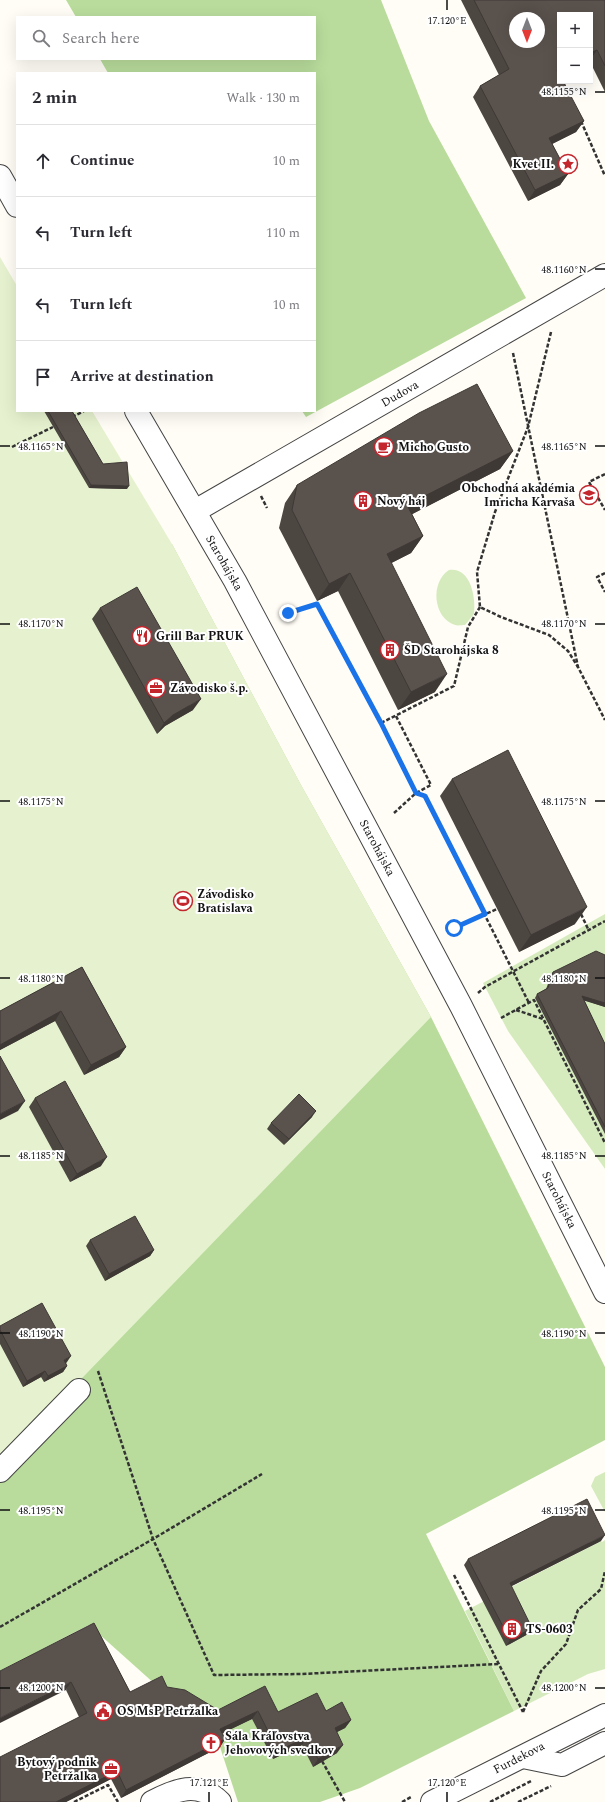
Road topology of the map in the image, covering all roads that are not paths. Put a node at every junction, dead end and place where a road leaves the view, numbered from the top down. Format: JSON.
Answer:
{"nodes":[{"id":1,"x":0,"y":176,"type":"edge"},
{"id":2,"x":16,"y":204,"type":"edge"},
{"id":3,"x":605,"y":275,"type":"edge"},
{"id":4,"x":137,"y":412,"type":"edge"},
{"id":5,"x":195,"y":511,"type":"junction"},
{"id":6,"x":605,"y":1292,"type":"edge"},
{"id":7,"x":80,"y":1390,"type":"dead end"},
{"id":8,"x":0,"y":1471,"type":"edge"},
{"id":9,"x":605,"y":1715,"type":"edge"},
{"id":10,"x":605,"y":1743,"type":"edge"},
{"id":11,"x":523,"y":1756,"type":"junction"},
{"id":12,"x":152,"y":1802,"type":"edge"},
{"id":13,"x":220,"y":1802,"type":"edge"},
{"id":14,"x":432,"y":1802,"type":"edge"}],
"edges":[{"from":1,"to":2,"type":"street"},
{"from":3,"to":5,"type":"street","name":"Dudova"},
{"from":4,"to":5,"type":"street","name":"Starohájska"},
{"from":5,"to":6,"type":"street","name":"Starohájska"},
{"from":7,"to":8,"type":"street"},
{"from":9,"to":11,"type":"street","name":"Furdekova"},
{"from":10,"to":11,"type":"street"},
{"from":11,"to":14,"type":"street","name":"Furdekova"},
{"from":12,"to":13,"type":"street"}]}
